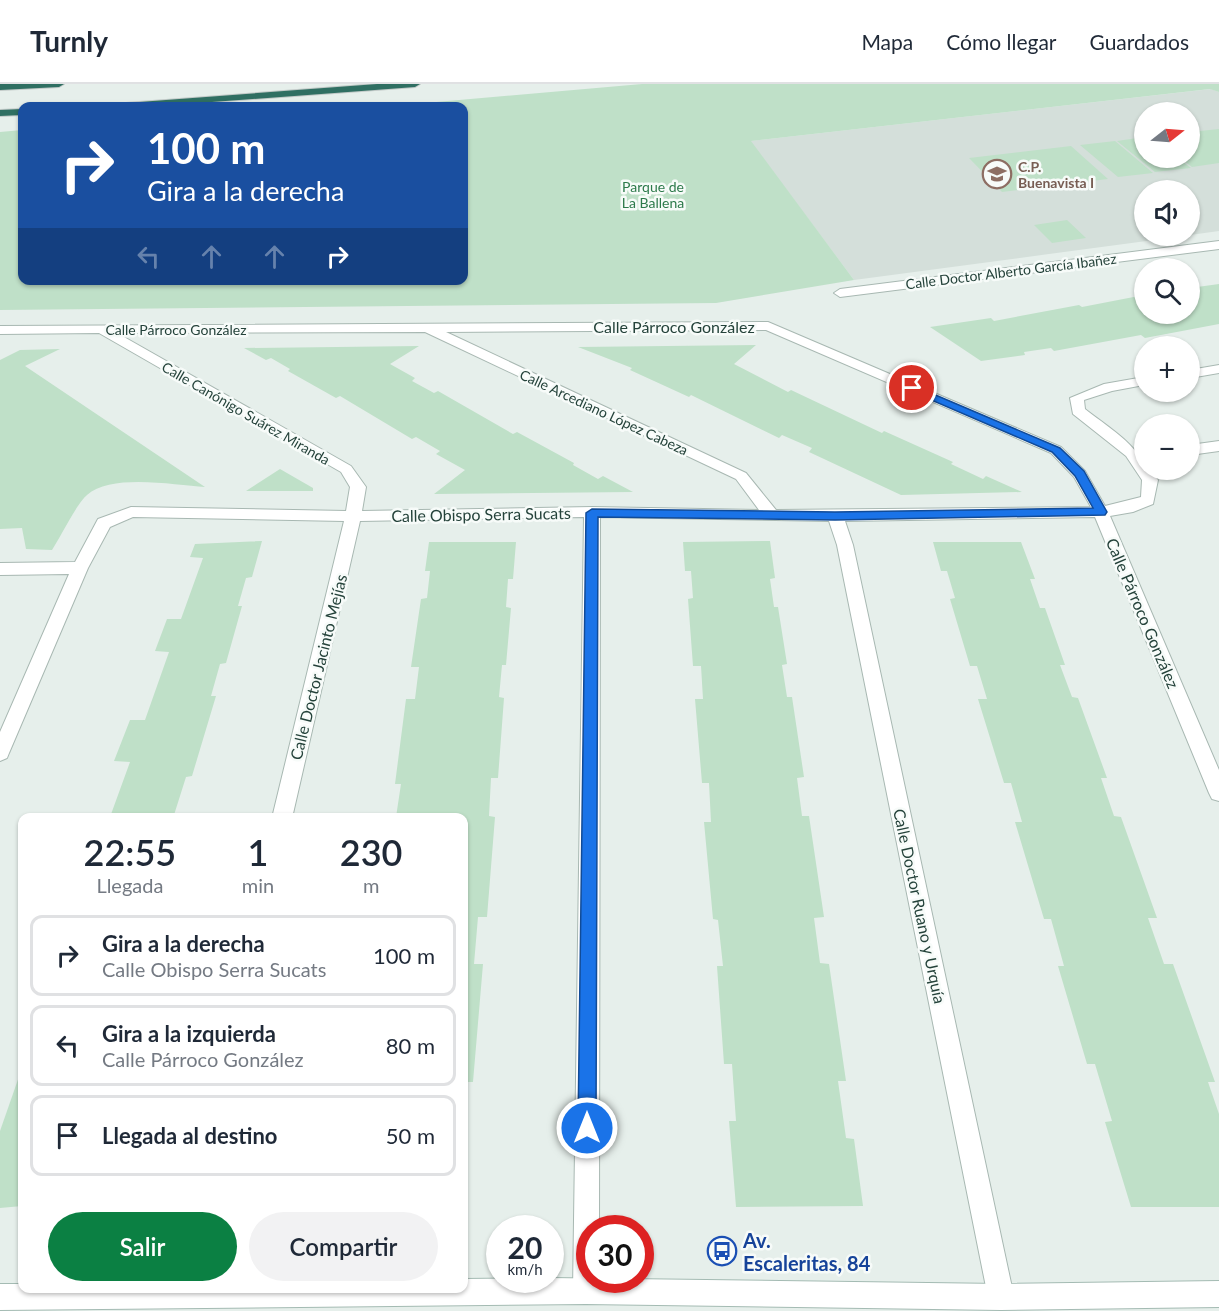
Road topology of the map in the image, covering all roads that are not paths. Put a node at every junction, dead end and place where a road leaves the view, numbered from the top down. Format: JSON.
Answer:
{"nodes":[{"id":1,"x":59,"y":84,"type":"edge"},
{"id":2,"x":415,"y":84,"type":"edge"},
{"id":3,"x":0,"y":87,"type":"edge"},
{"id":4,"x":179,"y":102,"type":"edge"},
{"id":5,"x":18,"y":112,"type":"edge"},
{"id":6,"x":0,"y":113,"type":"edge"},
{"id":7,"x":1217,"y":247,"type":"edge"},
{"id":8,"x":840,"y":293,"type":"dead end"},
{"id":9,"x":424,"y":326,"type":"junction"},
{"id":10,"x":497,"y":326,"type":"junction"},
{"id":11,"x":102,"y":329,"type":"junction"},
{"id":12,"x":0,"y":330,"type":"edge"},
{"id":13,"x":465,"y":346,"type":"junction"},
{"id":14,"x":1219,"y":369,"type":"edge"},
{"id":15,"x":1200,"y":372,"type":"edge"},
{"id":16,"x":1134,"y":383,"type":"edge"},
{"id":17,"x":1219,"y":446,"type":"edge"},
{"id":18,"x":1200,"y":449,"type":"edge"},
{"id":19,"x":1134,"y":453,"type":"edge"},
{"id":20,"x":1150,"y":480,"type":"edge"},
{"id":21,"x":1101,"y":512,"type":"junction"},
{"id":22,"x":592,"y":513,"type":"junction"},
{"id":23,"x":771,"y":514,"type":"junction"},
{"id":24,"x":351,"y":516,"type":"junction"},
{"id":25,"x":835,"y":516,"type":"junction"},
{"id":26,"x":80,"y":568,"type":"junction"},
{"id":27,"x":0,"y":569,"type":"edge"},
{"id":28,"x":0,"y":753,"type":"edge"},
{"id":29,"x":1219,"y":793,"type":"edge"},
{"id":30,"x":283,"y":813,"type":"edge"},
{"id":31,"x":587,"y":1215,"type":"edge"},
{"id":32,"x":576,"y":1291,"type":"edge"},
{"id":33,"x":468,"y":1292,"type":"edge"},
{"id":34,"x":654,"y":1292,"type":"edge"},
{"id":35,"x":166,"y":1293,"type":"edge"},
{"id":36,"x":1219,"y":1294,"type":"edge"},
{"id":37,"x":0,"y":1297,"type":"edge"},
{"id":38,"x":1001,"y":1297,"type":"junction"}],
"edges":[{"from":1,"to":3,"type":"highway"},
{"from":2,"to":4,"type":"highway"},
{"from":5,"to":6,"type":"highway"},
{"from":7,"to":8,"type":"street","name":"Calle Doctor Alberto García Ibañez"},
{"from":9,"to":10,"type":"street","name":"Calle Párroco González"},
{"from":9,"to":11,"type":"street","name":"Calle Párroco González"},
{"from":9,"to":13,"type":"street","name":"Calle Arcediano López Cabeza"},
{"from":10,"to":13,"type":"street"},
{"from":10,"to":21,"type":"street","name":"Calle Párroco González"},
{"from":11,"to":12,"type":"street","name":"Calle Párroco González"},
{"from":11,"to":24,"type":"street","name":"Calle Canónigo Suárez Miranda"},
{"from":13,"to":23,"type":"street","name":"Calle Arcediano López Cabeza"},
{"from":14,"to":15,"type":"street"},
{"from":16,"to":19,"type":"street"},
{"from":17,"to":18,"type":"street"},
{"from":20,"to":21,"type":"street","name":"Calle Obispo Serra Sucats"},
{"from":21,"to":25,"type":"street","name":"Calle Obispo Serra Sucats"},
{"from":21,"to":29,"type":"street","name":"Calle Párroco González"},
{"from":22,"to":23,"type":"street","name":"Calle Obispo Serra Sucats"},
{"from":22,"to":24,"type":"street","name":"Calle Obispo Serra Sucats"},
{"from":22,"to":31,"type":"street"},
{"from":23,"to":25,"type":"street","name":"Calle Obispo Serra Sucats"},
{"from":24,"to":26,"type":"street","name":"Calle Obispo Serra Sucats"},
{"from":24,"to":30,"type":"street","name":"Calle Doctor Jacinto Mejías"},
{"from":25,"to":38,"type":"street","name":"Calle Doctor Ruano y Urquía"},
{"from":26,"to":27,"type":"street"},
{"from":26,"to":28,"type":"street","name":"Calle Obispo Serra Sucats"},
{"from":32,"to":33,"type":"street"},
{"from":34,"to":38,"type":"street"},
{"from":35,"to":37,"type":"street"},
{"from":36,"to":38,"type":"street"}]}
